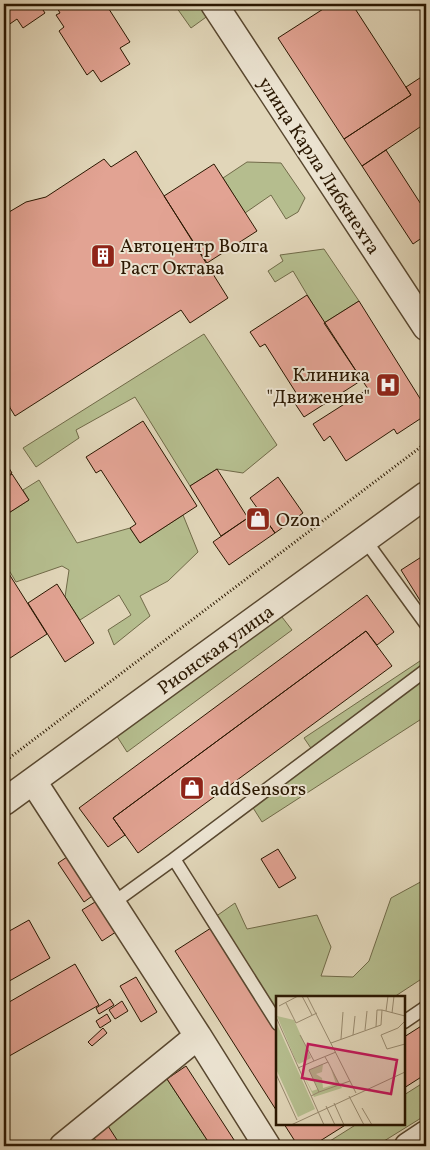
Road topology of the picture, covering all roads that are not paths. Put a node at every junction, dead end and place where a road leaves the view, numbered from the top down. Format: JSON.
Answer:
{"nodes":[{"id":1,"x":214,"y":4,"type":"edge"},
{"id":2,"x":426,"y":327,"type":"edge"},
{"id":3,"x":426,"y":496,"type":"edge"},
{"id":4,"x":365,"y":540,"type":"junction"},
{"id":5,"x":426,"y":624,"type":"edge"},
{"id":6,"x":426,"y":670,"type":"edge"},
{"id":7,"x":33,"y":781,"type":"junction"},
{"id":8,"x":4,"y":802,"type":"edge"},
{"id":9,"x":174,"y":859,"type":"junction"},
{"id":10,"x":113,"y":903,"type":"junction"},
{"id":11,"x":426,"y":1007,"type":"edge"},
{"id":12,"x":276,"y":1021,"type":"edge"},
{"id":13,"x":405,"y":1021,"type":"edge"},
{"id":14,"x":198,"y":1036,"type":"junction"},
{"id":15,"x":426,"y":1134,"type":"edge"},
{"id":16,"x":63,"y":1146,"type":"edge"},
{"id":17,"x":267,"y":1146,"type":"edge"},
{"id":18,"x":408,"y":1146,"type":"edge"}],
"edges":[{"from":1,"to":2,"type":"street","name":"улица Карла Либкнехта"},
{"from":3,"to":4,"type":"street","name":"Рионская улица"},
{"from":4,"to":5,"type":"lane"},
{"from":4,"to":7,"type":"street","name":"Рионская улица"},
{"from":6,"to":9,"type":"lane"},
{"from":7,"to":8,"type":"street","name":"Рионская улица"},
{"from":7,"to":10,"type":"street"},
{"from":9,"to":10,"type":"lane"},
{"from":9,"to":12,"type":"lane"},
{"from":10,"to":14,"type":"street"},
{"from":11,"to":13,"type":"lane"},
{"from":14,"to":16,"type":"street"},
{"from":14,"to":17,"type":"street"},
{"from":15,"to":18,"type":"street"}]}
